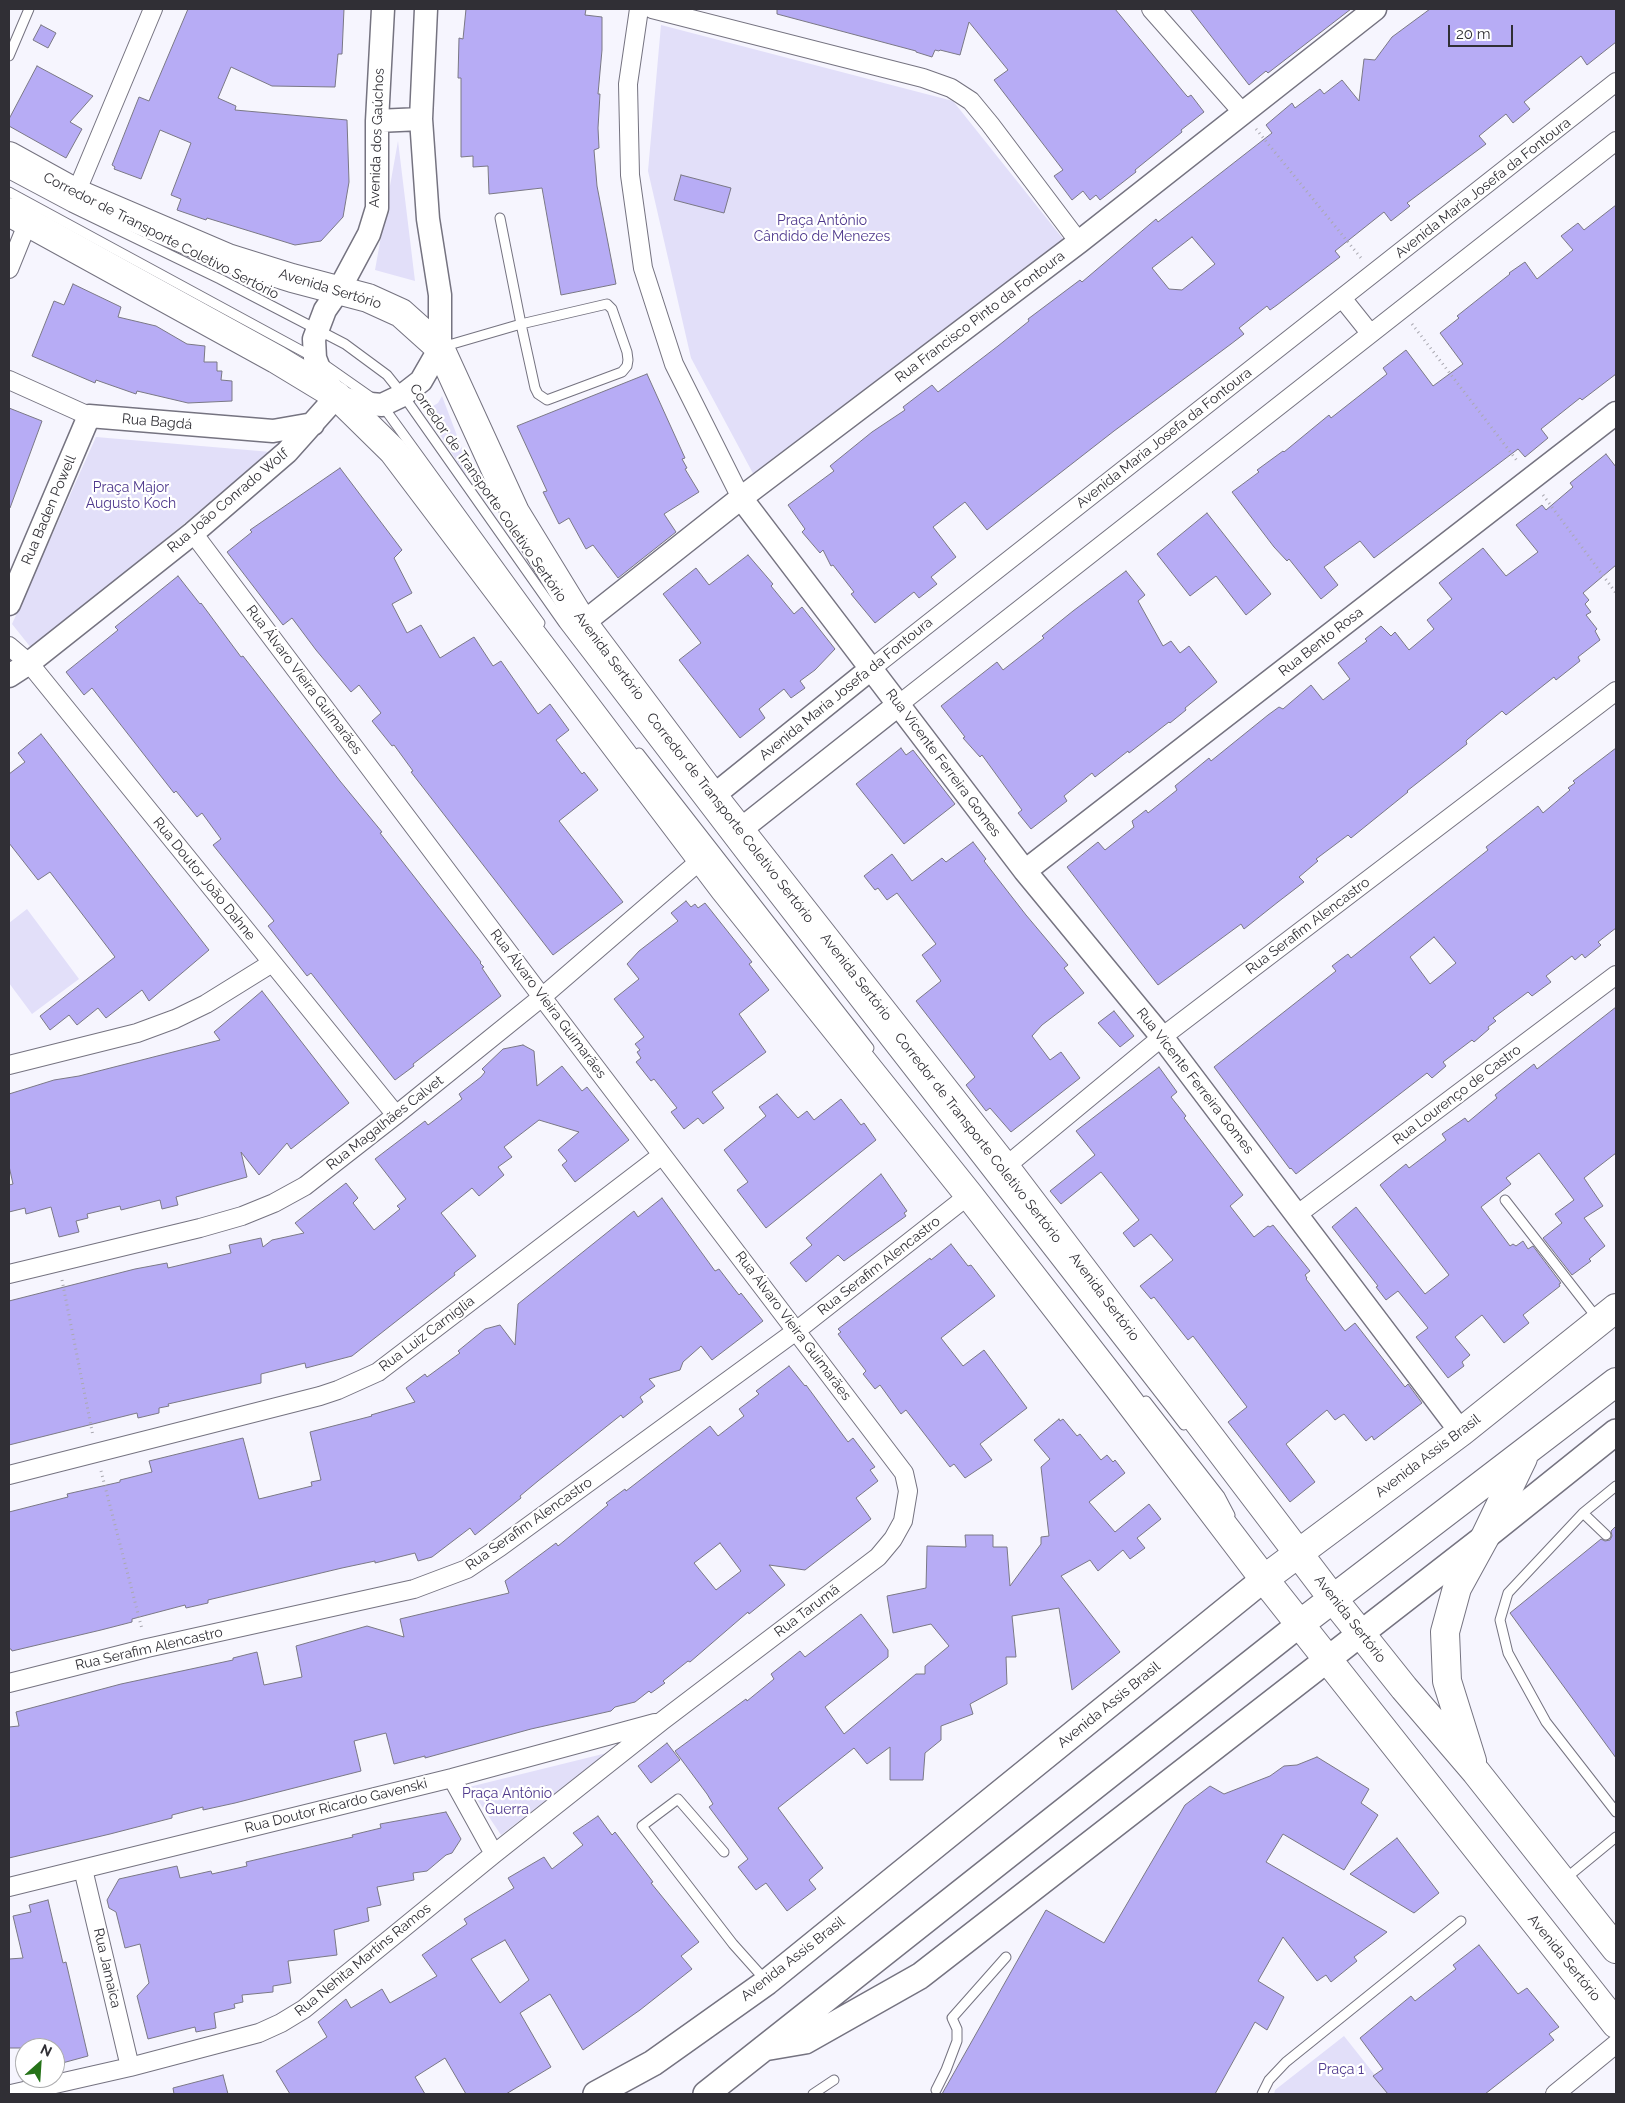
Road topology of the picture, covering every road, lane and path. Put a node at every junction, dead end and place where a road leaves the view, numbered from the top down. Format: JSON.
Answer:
{"nodes":[{"id":1,"x":29,"y":9,"type":"edge"},
{"id":2,"x":153,"y":9,"type":"edge"},
{"id":3,"x":383,"y":9,"type":"edge"},
{"id":4,"x":426,"y":9,"type":"edge"},
{"id":5,"x":639,"y":9,"type":"edge"},
{"id":6,"x":652,"y":9,"type":"edge"},
{"id":7,"x":1151,"y":9,"type":"edge"},
{"id":8,"x":1376,"y":9,"type":"edge"},
{"id":9,"x":9,"y":56,"type":"edge"},
{"id":10,"x":1616,"y":82,"type":"edge"},
{"id":11,"x":1243,"y":113,"type":"junction"},
{"id":12,"x":421,"y":119,"type":"junction"},
{"id":13,"x":377,"y":122,"type":"junction"},
{"id":14,"x":1616,"y":141,"type":"edge"},
{"id":15,"x":9,"y":156,"type":"edge"},
{"id":16,"x":9,"y":174,"type":"edge"},
{"id":17,"x":9,"y":192,"type":"edge"},
{"id":18,"x":76,"y":193,"type":"junction"},
{"id":19,"x":18,"y":217,"type":"edge"},
{"id":20,"x":500,"y":218,"type":"dead end"},
{"id":21,"x":1079,"y":242,"type":"junction"},
{"id":22,"x":9,"y":269,"type":"edge"},
{"id":23,"x":1374,"y":274,"type":"junction"},
{"id":24,"x":339,"y":290,"type":"junction"},
{"id":25,"x":1342,"y":298,"type":"junction"},
{"id":26,"x":1402,"y":310,"type":"junction"},
{"id":27,"x":521,"y":324,"type":"junction"},
{"id":28,"x":317,"y":330,"type":"junction"},
{"id":29,"x":1370,"y":333,"type":"junction"},
{"id":30,"x":440,"y":348,"type":"junction"},
{"id":31,"x":315,"y":358,"type":"junction"},
{"id":32,"x":9,"y":380,"type":"edge"},
{"id":33,"x":403,"y":395,"type":"junction"},
{"id":34,"x":337,"y":396,"type":"junction"},
{"id":35,"x":382,"y":405,"type":"junction"},
{"id":36,"x":1616,"y":413,"type":"edge"},
{"id":37,"x":89,"y":416,"type":"junction"},
{"id":38,"x":313,"y":424,"type":"junction"},
{"id":39,"x":1531,"y":480,"type":"junction"},
{"id":40,"x":741,"y":498,"type":"junction"},
{"id":41,"x":193,"y":533,"type":"junction"},
{"id":42,"x":1616,"y":593,"type":"edge"},
{"id":43,"x":9,"y":604,"type":"edge"},
{"id":44,"x":583,"y":623,"type":"junction"},
{"id":45,"x":547,"y":632,"type":"dead end"},
{"id":46,"x":9,"y":646,"type":"edge"},
{"id":47,"x":29,"y":663,"type":"junction"},
{"id":48,"x":872,"y":668,"type":"junction"},
{"id":49,"x":9,"y":676,"type":"edge"},
{"id":50,"x":1616,"y":691,"type":"edge"},
{"id":51,"x":898,"y":705,"type":"junction"},
{"id":52,"x":636,"y":749,"type":"dead end"},
{"id":53,"x":713,"y":796,"type":"junction"},
{"id":54,"x":740,"y":830,"type":"junction"},
{"id":55,"x":702,"y":859,"type":"junction"},
{"id":56,"x":1024,"y":870,"type":"junction"},
{"id":57,"x":272,"y":964,"type":"junction"},
{"id":58,"x":1616,"y":975,"type":"edge"},
{"id":59,"x":542,"y":997,"type":"junction"},
{"id":60,"x":1162,"y":1037,"type":"junction"},
{"id":61,"x":872,"y":1052,"type":"dead end"},
{"id":62,"x":9,"y":1065,"type":"edge"},
{"id":63,"x":396,"y":1116,"type":"junction"},
{"id":64,"x":662,"y":1155,"type":"junction"},
{"id":65,"x":1005,"y":1167,"type":"junction"},
{"id":66,"x":969,"y":1195,"type":"junction"},
{"id":67,"x":1505,"y":1200,"type":"dead end"},
{"id":68,"x":1298,"y":1214,"type":"junction"},
{"id":69,"x":9,"y":1274,"type":"edge"},
{"id":70,"x":1608,"y":1315,"type":"edge"},
{"id":71,"x":796,"y":1331,"type":"junction"},
{"id":72,"x":1616,"y":1382,"type":"edge"},
{"id":73,"x":1141,"y":1395,"type":"dead end"},
{"id":74,"x":1189,"y":1432,"type":"dead end"},
{"id":75,"x":1461,"y":1432,"type":"junction"},
{"id":76,"x":1616,"y":1432,"type":"edge"},
{"id":77,"x":1525,"y":1453,"type":"junction"},
{"id":78,"x":904,"y":1473,"type":"joint"},
{"id":79,"x":9,"y":1475,"type":"edge"},
{"id":80,"x":1616,"y":1486,"type":"edge"},
{"id":81,"x":1245,"y":1500,"type":"dead end"},
{"id":82,"x":1583,"y":1513,"type":"junction"},
{"id":83,"x":1606,"y":1535,"type":"dead end"},
{"id":84,"x":1485,"y":1537,"type":"junction"},
{"id":85,"x":1297,"y":1552,"type":"junction"},
{"id":86,"x":1264,"y":1579,"type":"junction"},
{"id":87,"x":1333,"y":1599,"type":"junction"},
{"id":88,"x":1300,"y":1624,"type":"junction"},
{"id":89,"x":1360,"y":1633,"type":"junction"},
{"id":90,"x":1328,"y":1658,"type":"junction"},
{"id":91,"x":9,"y":1683,"type":"edge"},
{"id":92,"x":662,"y":1721,"type":"junction"},
{"id":93,"x":1476,"y":1772,"type":"junction"},
{"id":94,"x":452,"y":1778,"type":"junction"},
{"id":95,"x":1616,"y":1812,"type":"edge"},
{"id":96,"x":1616,"y":1837,"type":"edge"},
{"id":97,"x":724,"y":1852,"type":"dead end"},
{"id":98,"x":494,"y":1854,"type":"junction"},
{"id":99,"x":83,"y":1868,"type":"junction"},
{"id":100,"x":1562,"y":1880,"type":"junction"},
{"id":101,"x":9,"y":1887,"type":"edge"},
{"id":102,"x":1461,"y":1921,"type":"dead end"},
{"id":103,"x":1616,"y":1949,"type":"edge"},
{"id":104,"x":1006,"y":1956,"type":"dead end"},
{"id":105,"x":767,"y":1982,"type":"junction"},
{"id":106,"x":1616,"y":2024,"type":"edge"},
{"id":107,"x":1616,"y":2044,"type":"edge"},
{"id":108,"x":764,"y":2048,"type":"junction"},
{"id":109,"x":130,"y":2066,"type":"junction"},
{"id":110,"x":834,"y":2080,"type":"dead end"},
{"id":111,"x":936,"y":2090,"type":"dead end"},
{"id":112,"x":11,"y":2094,"type":"edge"},
{"id":113,"x":596,"y":2094,"type":"edge"},
{"id":114,"x":706,"y":2094,"type":"edge"},
{"id":115,"x":813,"y":2094,"type":"edge"},
{"id":116,"x":1262,"y":2094,"type":"edge"},
{"id":117,"x":1555,"y":2094,"type":"edge"}],
"edges":[{"from":1,"to":9,"type":"lane"},
{"from":2,"to":18,"type":"street"},
{"from":3,"to":13,"type":"street","name":"Avenida dos Gaúchos"},
{"from":4,"to":12,"type":"street"},
{"from":5,"to":40,"type":"street","name":"Rua Vicente Ferreira Gomes"},
{"from":6,"to":21,"type":"street"},
{"from":7,"to":11,"type":"street"},
{"from":8,"to":11,"type":"street","name":"Rua Francisco Pinto da Fontoura"},
{"from":10,"to":23,"type":"street","name":"Avenida Maria Josefa da Fontoura"},
{"from":11,"to":21,"type":"street","name":"Rua Francisco Pinto da Fontoura"},
{"from":11,"to":23,"type":"path"},
{"from":12,"to":13,"type":"street"},
{"from":12,"to":30,"type":"street"},
{"from":13,"to":24,"type":"street","name":"Avenida dos Gaúchos"},
{"from":14,"to":26,"type":"street"},
{"from":15,"to":18,"type":"main road","name":"Avenida Sertório"},
{"from":16,"to":28,"type":"lane","name":"Corredor de Transporte Coletivo Sertório"},
{"from":17,"to":31,"type":"lane"},
{"from":18,"to":24,"type":"main road","name":"Avenida Sertório"},
{"from":19,"to":22,"type":"street"},
{"from":19,"to":34,"type":"main road","name":"Avenida Sertório"},
{"from":20,"to":27,"type":"lane"},
{"from":21,"to":40,"type":"street","name":"Rua Francisco Pinto da Fontoura"},
{"from":23,"to":25,"type":"street","name":"Avenida Maria Josefa da Fontoura"},
{"from":24,"to":28,"type":"street","name":"Avenida dos Gaúchos"},
{"from":24,"to":30,"type":"main road","name":"Avenida Sertório"},
{"from":25,"to":29,"type":"street"},
{"from":25,"to":48,"type":"street","name":"Avenida Maria Josefa da Fontoura"},
{"from":26,"to":29,"type":"street"},
{"from":26,"to":39,"type":"path"},
{"from":27,"to":27,"type":"lane"},
{"from":27,"to":30,"type":"lane"},
{"from":28,"to":31,"type":"street","name":"Avenida dos Gaúchos"},
{"from":28,"to":33,"type":"lane","name":"Corredor de Transporte Coletivo Sertório"},
{"from":29,"to":51,"type":"street"},
{"from":30,"to":33,"type":"street"},
{"from":30,"to":44,"type":"main road","name":"Avenida Sertório"},
{"from":31,"to":34,"type":"street","name":"Avenida dos Gaúchos"},
{"from":31,"to":35,"type":"lane"},
{"from":32,"to":37,"type":"street","name":"Rua Bagdá"},
{"from":33,"to":35,"type":"street"},
{"from":33,"to":74,"type":"lane","name":"Corredor de Transporte Coletivo Sertório"},
{"from":34,"to":35,"type":"street"},
{"from":34,"to":38,"type":"street","name":"Rua João Conrado Wolf"},
{"from":34,"to":55,"type":"main road","name":"Avenida Sertório"},
{"from":35,"to":45,"type":"lane"},
{"from":36,"to":39,"type":"street","name":"Rua Bento Rosa"},
{"from":37,"to":38,"type":"street","name":"Rua Bagdá"},
{"from":37,"to":43,"type":"street","name":"Rua Baden Powell"},
{"from":38,"to":41,"type":"street","name":"Rua João Conrado Wolf"},
{"from":39,"to":42,"type":"path"},
{"from":39,"to":56,"type":"street","name":"Rua Bento Rosa"},
{"from":40,"to":44,"type":"street","name":"Rua Francisco Pinto da Fontoura"},
{"from":40,"to":48,"type":"street","name":"Rua Vicente Ferreira Gomes"},
{"from":41,"to":47,"type":"street","name":"Rua João Conrado Wolf"},
{"from":41,"to":59,"type":"street","name":"Rua Álvaro Vieira Guimarães"},
{"from":44,"to":53,"type":"main road","name":"Avenida Sertório"},
{"from":46,"to":47,"type":"street","name":"Rua Doutor João Dahne"},
{"from":47,"to":49,"type":"street","name":"Rua João Conrado Wolf"},
{"from":47,"to":57,"type":"street","name":"Rua Doutor João Dahne"},
{"from":48,"to":51,"type":"street","name":"Rua Vicente Ferreira Gomes"},
{"from":48,"to":53,"type":"street","name":"Avenida Maria Josefa da Fontoura"},
{"from":50,"to":60,"type":"street","name":"Rua Serafim Alencastro"},
{"from":51,"to":54,"type":"street"},
{"from":51,"to":56,"type":"street","name":"Rua Vicente Ferreira Gomes"},
{"from":52,"to":61,"type":"lane"},
{"from":53,"to":54,"type":"main road","name":"Avenida Sertório"},
{"from":54,"to":65,"type":"main road","name":"Avenida Sertório"},
{"from":55,"to":59,"type":"street","name":"Rua Magalhães Calvet"},
{"from":55,"to":66,"type":"main road","name":"Avenida Sertório"},
{"from":56,"to":60,"type":"street","name":"Rua Vicente Ferreira Gomes"},
{"from":57,"to":62,"type":"street"},
{"from":57,"to":63,"type":"street","name":"Rua Doutor João Dahne"},
{"from":58,"to":68,"type":"street","name":"Rua Lourenço de Castro"},
{"from":59,"to":63,"type":"street","name":"Rua Magalhães Calvet"},
{"from":59,"to":64,"type":"street","name":"Rua Álvaro Vieira Guimarães"},
{"from":60,"to":65,"type":"street","name":"Rua Serafim Alencastro"},
{"from":60,"to":68,"type":"street","name":"Rua Vicente Ferreira Gomes"},
{"from":63,"to":69,"type":"street","name":"Rua Magalhães Calvet"},
{"from":64,"to":71,"type":"street","name":"Rua Álvaro Vieira Guimarães"},
{"from":64,"to":79,"type":"street","name":"Rua Luiz Carniglia"},
{"from":65,"to":85,"type":"main road","name":"Avenida Sertório"},
{"from":66,"to":71,"type":"street","name":"Rua Serafim Alencastro"},
{"from":66,"to":86,"type":"main road","name":"Avenida Sertório"},
{"from":67,"to":70,"type":"lane"},
{"from":68,"to":75,"type":"street","name":"Rua Vicente Ferreira Gomes"},
{"from":70,"to":75,"type":"main road","name":"Avenida Assis Brasil"},
{"from":71,"to":78,"type":"street","name":"Rua Álvaro Vieira Guimarães"},
{"from":71,"to":91,"type":"street","name":"Rua Serafim Alencastro"},
{"from":72,"to":77,"type":"main road"},
{"from":73,"to":86,"type":"lane"},
{"from":75,"to":85,"type":"main road","name":"Avenida Assis Brasil"},
{"from":76,"to":84,"type":"main road"},
{"from":77,"to":84,"type":"main road"},
{"from":77,"to":87,"type":"main road"},
{"from":78,"to":92,"type":"street","name":"Rua Tarumã"},
{"from":80,"to":82,"type":"lane"},
{"from":81,"to":85,"type":"lane"},
{"from":82,"to":83,"type":"lane"},
{"from":82,"to":95,"type":"lane"},
{"from":84,"to":89,"type":"main road"},
{"from":84,"to":93,"type":"main road"},
{"from":85,"to":86,"type":"main road","name":"Avenida Assis Brasil"},
{"from":85,"to":87,"type":"main road","name":"Avenida Sertório"},
{"from":86,"to":88,"type":"main road","name":"Avenida Sertório"},
{"from":86,"to":105,"type":"main road","name":"Avenida Assis Brasil"},
{"from":87,"to":88,"type":"main road"},
{"from":87,"to":89,"type":"main road","name":"Avenida Sertório"},
{"from":88,"to":90,"type":"main road","name":"Avenida Sertório"},
{"from":88,"to":108,"type":"main road"},
{"from":89,"to":90,"type":"main road"},
{"from":89,"to":93,"type":"main road","name":"Avenida Sertório"},
{"from":90,"to":106,"type":"main road","name":"Avenida Sertório"},
{"from":90,"to":108,"type":"main road"},
{"from":92,"to":94,"type":"street","name":"Rua Doutor Ricardo Gavenski"},
{"from":92,"to":98,"type":"street","name":"Rua Nehita Martins Ramos"},
{"from":93,"to":100,"type":"main road","name":"Avenida Sertório"},
{"from":94,"to":98,"type":"street"},
{"from":94,"to":99,"type":"street","name":"Rua Doutor Ricardo Gavenski"},
{"from":96,"to":100,"type":"lane"},
{"from":97,"to":105,"type":"lane"},
{"from":98,"to":109,"type":"street","name":"Rua Nehita Martins Ramos"},
{"from":99,"to":101,"type":"street","name":"Rua Doutor Ricardo Gavenski"},
{"from":99,"to":109,"type":"street","name":"Rua Jamaica"},
{"from":100,"to":103,"type":"main road","name":"Avenida Sertório"},
{"from":102,"to":116,"type":"lane"},
{"from":104,"to":111,"type":"lane"},
{"from":105,"to":113,"type":"main road","name":"Avenida Assis Brasil"},
{"from":107,"to":117,"type":"street"},
{"from":108,"to":114,"type":"main road"},
{"from":109,"to":112,"type":"street","name":"Rua Nehita Martins Ramos"},
{"from":110,"to":115,"type":"lane"}]}
